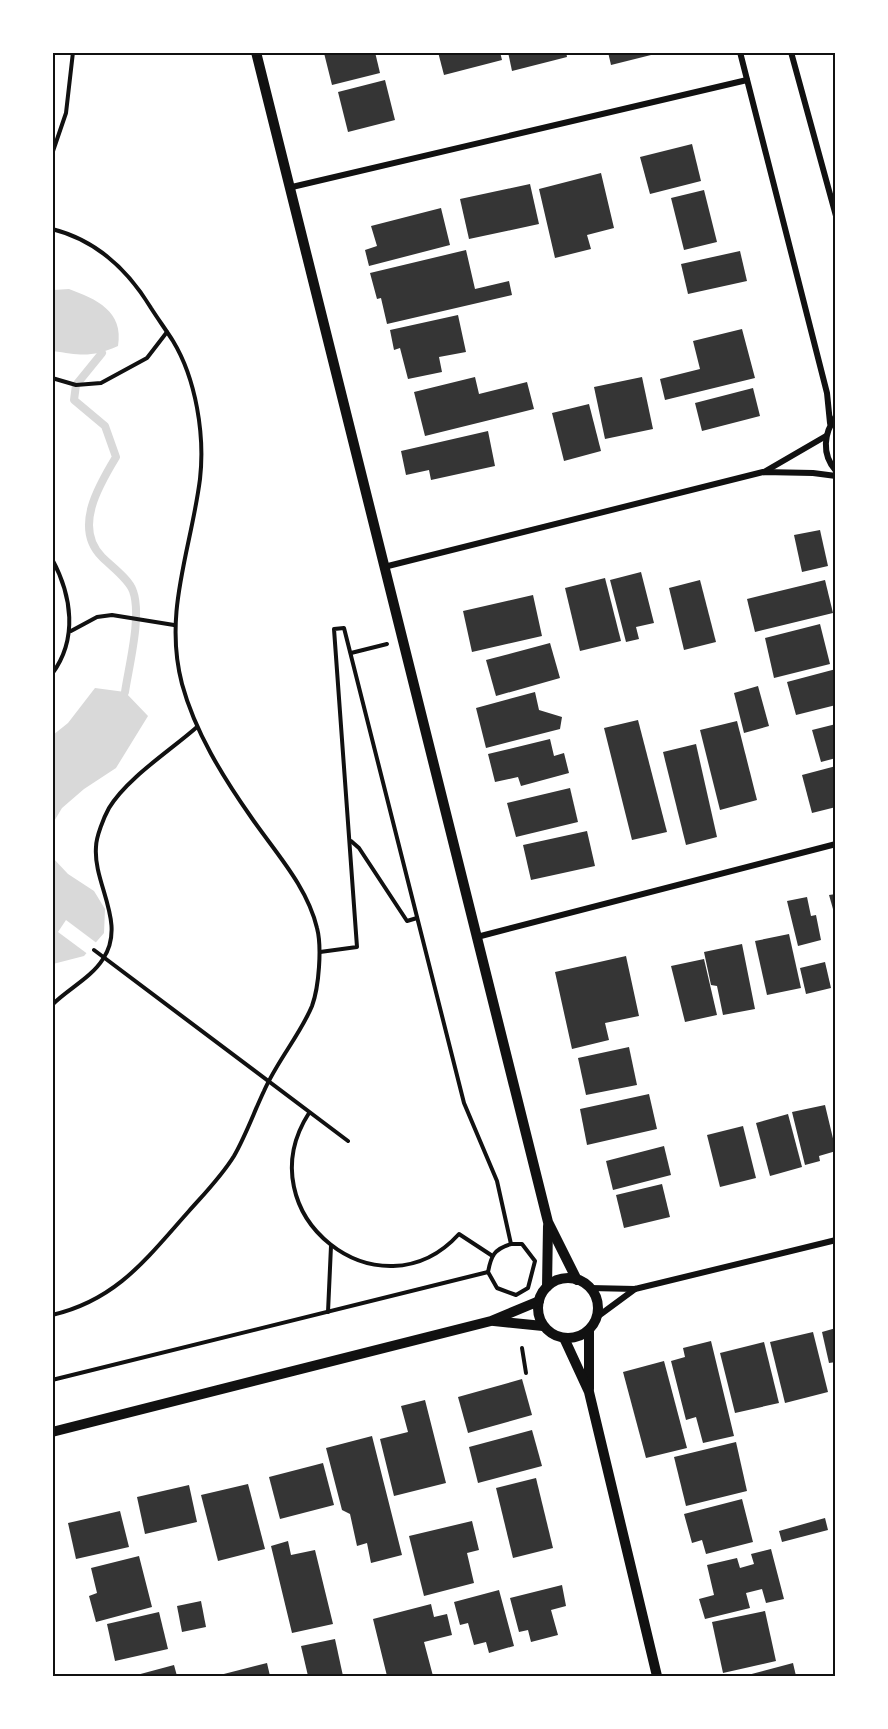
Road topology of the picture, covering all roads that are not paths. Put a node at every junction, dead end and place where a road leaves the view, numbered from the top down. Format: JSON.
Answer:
{"nodes":[{"id":1,"x":256,"y":52,"type":"edge"},
{"id":2,"x":740,"y":52,"type":"edge"},
{"id":3,"x":792,"y":52,"type":"edge"},
{"id":4,"x":747,"y":80,"type":"junction"},
{"id":5,"x":292,"y":187,"type":"junction"},
{"id":6,"x":836,"y":216,"type":"edge"},
{"id":7,"x":836,"y":416,"type":"edge"},
{"id":8,"x":830,"y":423,"type":"junction"},
{"id":9,"x":826,"y":436,"type":"junction"},
{"id":10,"x":836,"y":471,"type":"edge"},
{"id":11,"x":763,"y":472,"type":"junction"},
{"id":12,"x":836,"y":476,"type":"edge"},
{"id":13,"x":384,"y":567,"type":"junction"},
{"id":14,"x":836,"y":844,"type":"edge"},
{"id":15,"x":476,"y":937,"type":"junction"},
{"id":16,"x":548,"y":1222,"type":"junction"},
{"id":17,"x":836,"y":1240,"type":"edge"},
{"id":18,"x":577,"y":1280,"type":"junction"},
{"id":19,"x":547,"y":1287,"type":"junction"},
{"id":20,"x":590,"y":1288,"type":"junction"},
{"id":21,"x":635,"y":1289,"type":"junction"},
{"id":22,"x":539,"y":1301,"type":"junction"},
{"id":23,"x":597,"y":1317,"type":"junction"},
{"id":24,"x":491,"y":1321,"type":"junction"},
{"id":25,"x":543,"y":1326,"type":"junction"},
{"id":26,"x":589,"y":1329,"type":"junction"},
{"id":27,"x":564,"y":1338,"type":"junction"},
{"id":28,"x":589,"y":1392,"type":"junction"},
{"id":29,"x":52,"y":1432,"type":"edge"},
{"id":30,"x":657,"y":1677,"type":"edge"}],
"edges":[{"from":1,"to":5,"type":"street"},
{"from":2,"to":4,"type":"street"},
{"from":3,"to":6,"type":"street"},
{"from":4,"to":5,"type":"street"},
{"from":4,"to":8,"type":"street"},
{"from":5,"to":13,"type":"street"},
{"from":7,"to":8,"type":"street"},
{"from":8,"to":9,"type":"street"},
{"from":9,"to":10,"type":"street"},
{"from":9,"to":11,"type":"street"},
{"from":11,"to":12,"type":"street"},
{"from":11,"to":13,"type":"street"},
{"from":13,"to":15,"type":"street"},
{"from":14,"to":15,"type":"street"},
{"from":15,"to":16,"type":"street"},
{"from":16,"to":18,"type":"street"},
{"from":16,"to":19,"type":"street"},
{"from":17,"to":21,"type":"street"},
{"from":18,"to":19,"type":"street"},
{"from":18,"to":20,"type":"street"},
{"from":19,"to":22,"type":"street"},
{"from":20,"to":21,"type":"street"},
{"from":20,"to":23,"type":"street"},
{"from":21,"to":23,"type":"street"},
{"from":22,"to":24,"type":"street"},
{"from":22,"to":25,"type":"street"},
{"from":23,"to":26,"type":"street"},
{"from":24,"to":25,"type":"street"},
{"from":24,"to":29,"type":"street"},
{"from":25,"to":27,"type":"street"},
{"from":26,"to":27,"type":"street"},
{"from":26,"to":28,"type":"street"},
{"from":27,"to":28,"type":"street"},
{"from":28,"to":30,"type":"street"}]}
